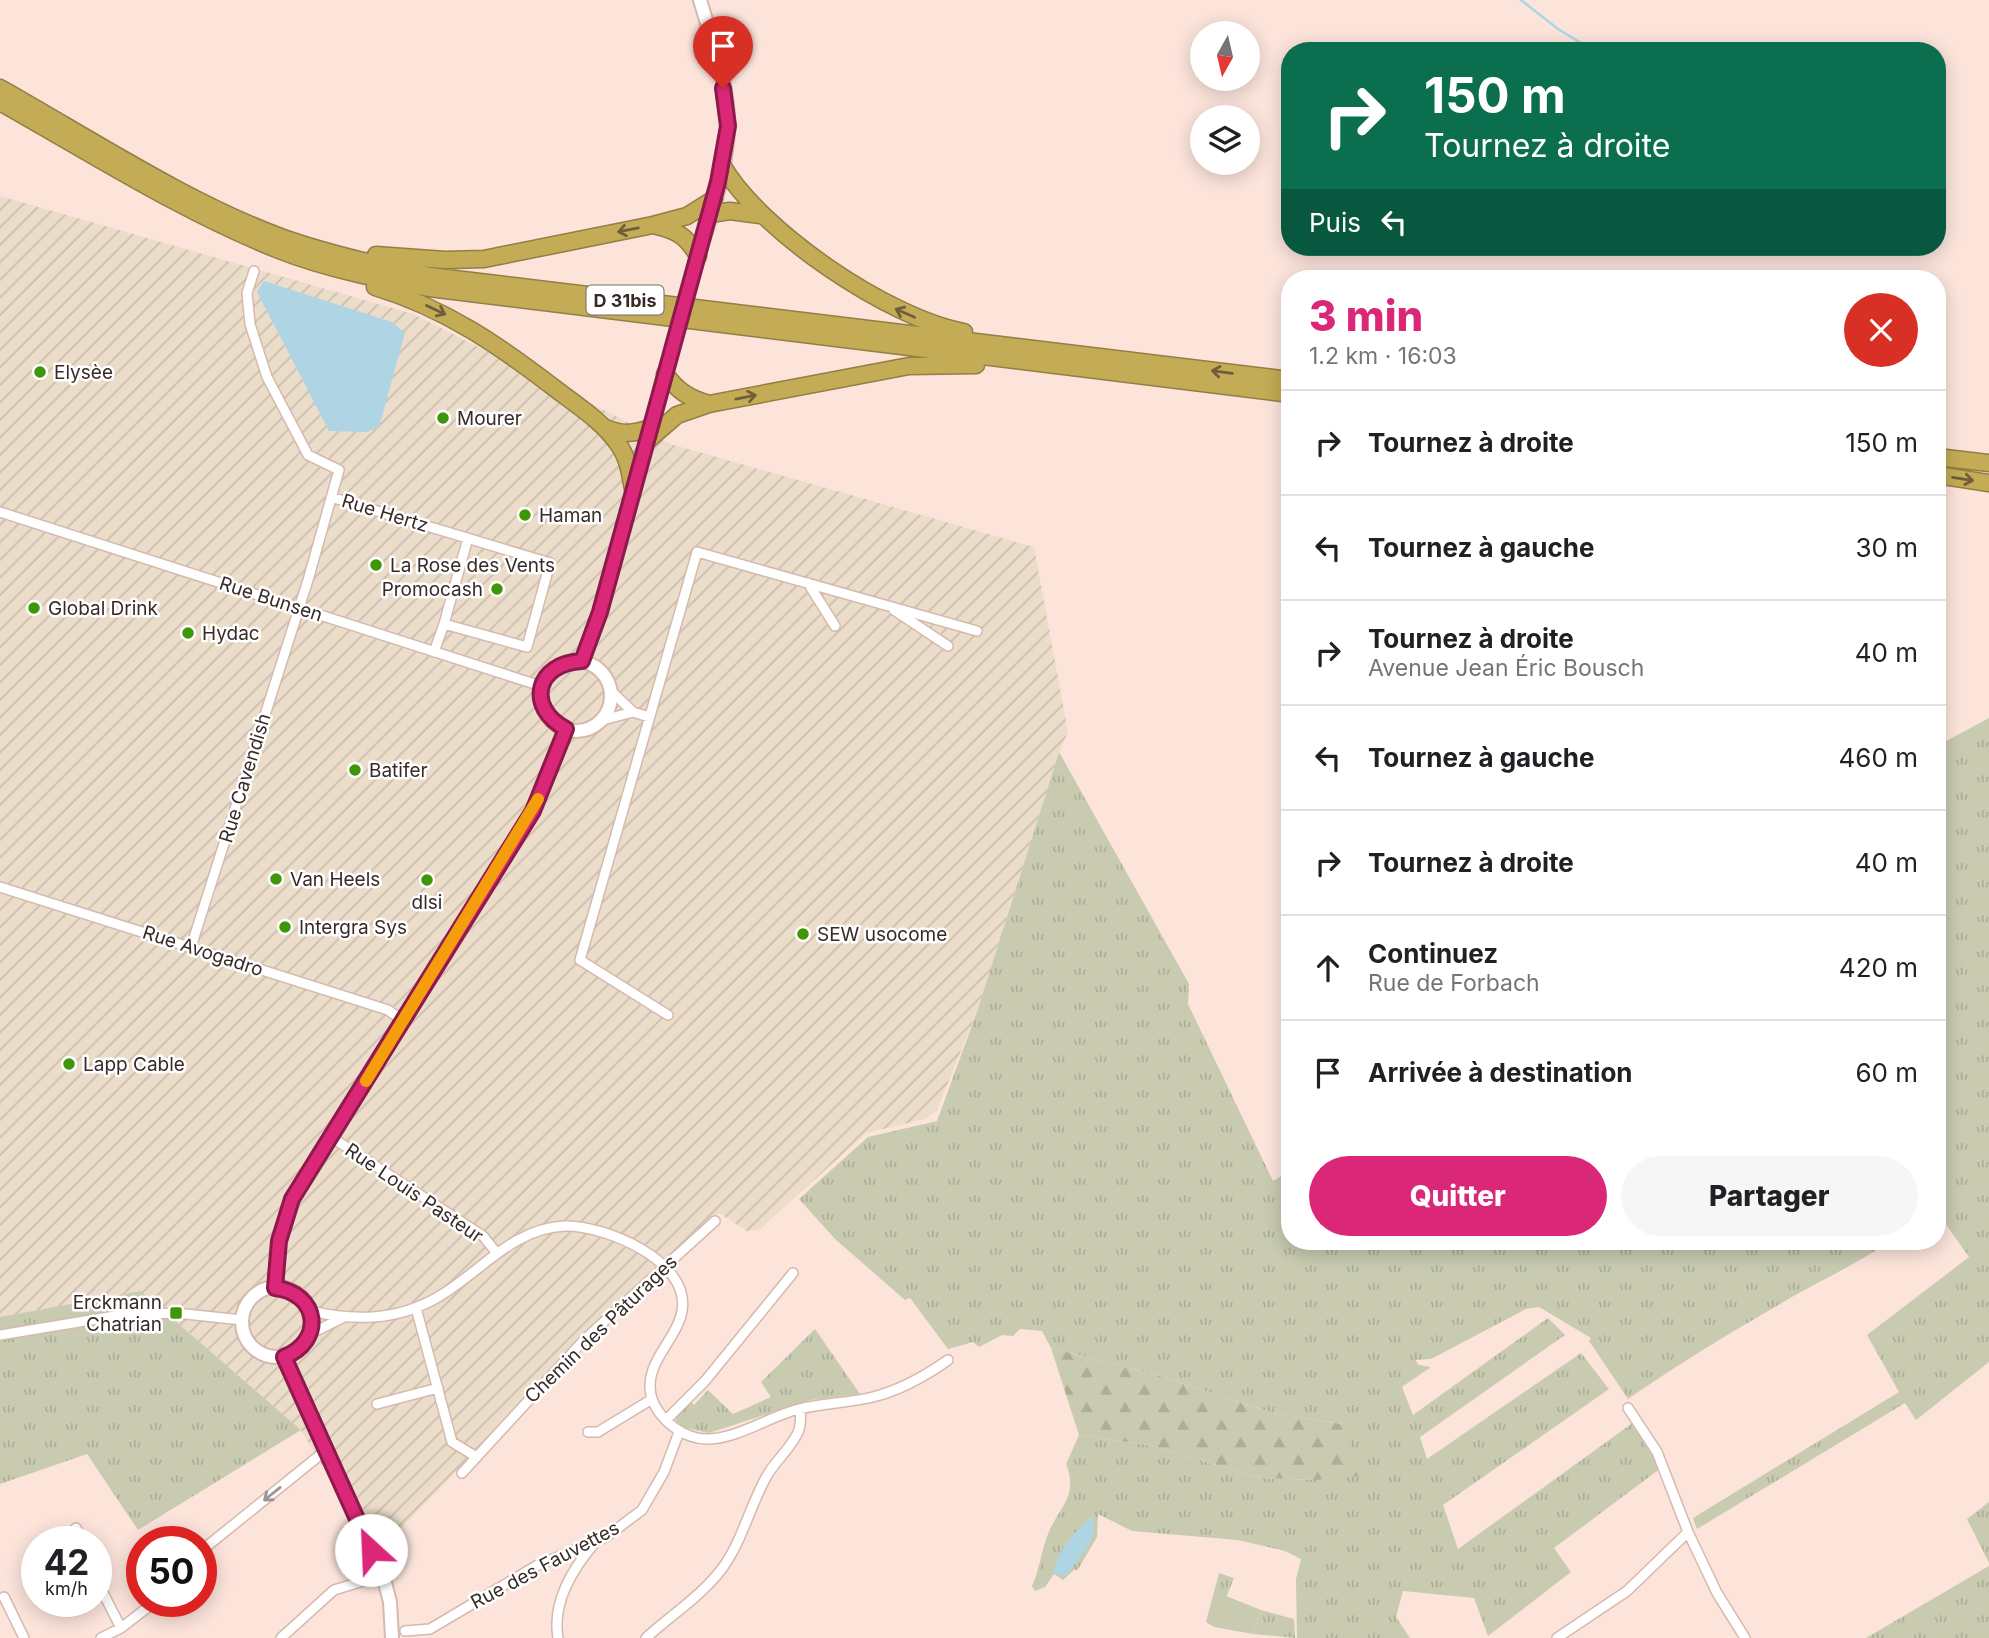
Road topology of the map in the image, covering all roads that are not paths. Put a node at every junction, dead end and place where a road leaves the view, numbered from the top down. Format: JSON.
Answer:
{"nodes":[{"id":1,"x":700,"y":0,"type":"edge"},
{"id":2,"x":0,"y":88,"type":"edge"},
{"id":3,"x":0,"y":102,"type":"edge"},
{"id":4,"x":722,"y":165,"type":"junction"},
{"id":5,"x":712,"y":207,"type":"junction"},
{"id":6,"x":761,"y":215,"type":"junction"},
{"id":7,"x":653,"y":225,"type":"junction"},
{"id":8,"x":284,"y":245,"type":"junction"},
{"id":9,"x":698,"y":256,"type":"junction"},
{"id":10,"x":254,"y":271,"type":"dead end"},
{"id":11,"x":1041,"y":351,"type":"junction"},
{"id":12,"x":1103,"y":371,"type":"junction"},
{"id":13,"x":665,"y":374,"type":"junction"},
{"id":14,"x":1281,"y":379,"type":"edge"},
{"id":15,"x":1281,"y":393,"type":"edge"},
{"id":16,"x":709,"y":404,"type":"junction"},
{"id":17,"x":605,"y":428,"type":"junction"},
{"id":18,"x":648,"y":435,"type":"junction"},
{"id":19,"x":1946,"y":458,"type":"edge"},
{"id":20,"x":1989,"y":463,"type":"edge"},
{"id":21,"x":1946,"y":476,"type":"edge"},
{"id":22,"x":1989,"y":483,"type":"edge"},
{"id":23,"x":634,"y":489,"type":"junction"},
{"id":24,"x":334,"y":498,"type":"junction"},
{"id":25,"x":0,"y":512,"type":"edge"},
{"id":26,"x":468,"y":538,"type":"junction"},
{"id":27,"x":808,"y":583,"type":"junction"},
{"id":28,"x":888,"y":606,"type":"junction"},
{"id":29,"x":298,"y":608,"type":"junction"},
{"id":30,"x":444,"y":624,"type":"junction"},
{"id":31,"x":835,"y":626,"type":"dead end"},
{"id":32,"x":977,"y":631,"type":"dead end"},
{"id":33,"x":948,"y":646,"type":"dead end"},
{"id":34,"x":434,"y":652,"type":"junction"},
{"id":35,"x":582,"y":661,"type":"junction"},
{"id":36,"x":541,"y":687,"type":"junction"},
{"id":37,"x":611,"y":691,"type":"junction"},
{"id":38,"x":633,"y":712,"type":"junction"},
{"id":39,"x":649,"y":717,"type":"junction"},
{"id":40,"x":599,"y":721,"type":"junction"},
{"id":41,"x":566,"y":729,"type":"junction"},
{"id":42,"x":0,"y":887,"type":"edge"},
{"id":43,"x":191,"y":947,"type":"junction"},
{"id":44,"x":668,"y":1015,"type":"dead end"},
{"id":45,"x":403,"y":1021,"type":"junction"},
{"id":46,"x":331,"y":1136,"type":"junction"},
{"id":47,"x":716,"y":1221,"type":"dead end"},
{"id":48,"x":496,"y":1252,"type":"junction"},
{"id":49,"x":665,"y":1267,"type":"junction"},
{"id":50,"x":793,"y":1273,"type":"dead end"},
{"id":51,"x":275,"y":1288,"type":"junction"},
{"id":52,"x":416,"y":1308,"type":"junction"},
{"id":53,"x":310,"y":1311,"type":"junction"},
{"id":54,"x":342,"y":1318,"type":"junction"},
{"id":55,"x":242,"y":1320,"type":"junction"},
{"id":56,"x":310,"y":1334,"type":"junction"},
{"id":57,"x":0,"y":1335,"type":"edge"},
{"id":58,"x":284,"y":1357,"type":"junction"},
{"id":59,"x":948,"y":1360,"type":"dead end"},
{"id":60,"x":438,"y":1388,"type":"junction"},
{"id":61,"x":652,"y":1399,"type":"junction"},
{"id":62,"x":377,"y":1404,"type":"dead end"},
{"id":63,"x":1628,"y":1408,"type":"dead end"},
{"id":64,"x":800,"y":1409,"type":"junction"},
{"id":65,"x":666,"y":1420,"type":"junction"},
{"id":66,"x":588,"y":1432,"type":"dead end"},
{"id":67,"x":679,"y":1432,"type":"junction"},
{"id":68,"x":325,"y":1451,"type":"junction"},
{"id":69,"x":475,"y":1457,"type":"junction"},
{"id":70,"x":462,"y":1473,"type":"dead end"},
{"id":71,"x":1688,"y":1532,"type":"junction"},
{"id":72,"x":217,"y":1538,"type":"edge"},
{"id":73,"x":595,"y":1542,"type":"junction"},
{"id":74,"x":383,"y":1575,"type":"junction"},
{"id":75,"x":4,"y":1597,"type":"dead end"},
{"id":76,"x":112,"y":1610,"type":"edge"},
{"id":77,"x":135,"y":1617,"type":"edge"},
{"id":78,"x":121,"y":1628,"type":"junction"},
{"id":79,"x":405,"y":1631,"type":"dead end"},
{"id":80,"x":24,"y":1638,"type":"edge"},
{"id":81,"x":102,"y":1638,"type":"edge"},
{"id":82,"x":281,"y":1638,"type":"edge"},
{"id":83,"x":392,"y":1638,"type":"edge"},
{"id":84,"x":558,"y":1638,"type":"edge"},
{"id":85,"x":646,"y":1638,"type":"edge"},
{"id":86,"x":1557,"y":1638,"type":"edge"},
{"id":87,"x":1745,"y":1638,"type":"edge"}],
"edges":[{"from":1,"to":4,"type":"main road"},
{"from":2,"to":8,"type":"highway","number":"D 31bis"},
{"from":3,"to":8,"type":"highway","number":"D 31bis"},
{"from":4,"to":5,"type":"main road"},
{"from":4,"to":6,"type":"highway"},
{"from":5,"to":6,"type":"highway"},
{"from":5,"to":7,"type":"highway"},
{"from":5,"to":9,"type":"main road"},
{"from":11,"to":6,"type":"highway","one_way":true},
{"from":7,"to":8,"type":"highway","one_way":true},
{"from":7,"to":9,"type":"highway"},
{"from":8,"to":11,"type":"highway","number":"D 31bis"},
{"from":8,"to":12,"type":"highway","number":"D 31bis"},
{"from":8,"to":17,"type":"highway","one_way":true},
{"from":9,"to":13,"type":"main road","bridge":true},
{"from":10,"to":24,"type":"street"},
{"from":14,"to":11,"type":"highway","number":"D 31bis","one_way":true},
{"from":12,"to":15,"type":"highway","number":"D 31bis"},
{"from":16,"to":12,"type":"highway","one_way":true},
{"from":13,"to":16,"type":"highway"},
{"from":13,"to":18,"type":"main road"},
{"from":16,"to":18,"type":"highway"},
{"from":17,"to":18,"type":"highway"},
{"from":17,"to":23,"type":"highway"},
{"from":18,"to":23,"type":"main road"},
{"from":19,"to":20,"type":"highway"},
{"from":21,"to":22,"type":"highway","one_way":true},
{"from":23,"to":35,"type":"main road"},
{"from":24,"to":26,"type":"street","name":"Rue Hertz"},
{"from":24,"to":29,"type":"street","name":"Rue Hertz"},
{"from":25,"to":29,"type":"street","name":"Rue Bunsen"},
{"from":26,"to":30,"type":"street"},
{"from":26,"to":30,"type":"street","name":"Rue Hertz"},
{"from":27,"to":28,"type":"street"},
{"from":27,"to":31,"type":"street"},
{"from":27,"to":39,"type":"street"},
{"from":28,"to":32,"type":"street"},
{"from":28,"to":33,"type":"street"},
{"from":29,"to":34,"type":"street","name":"Rue Bunsen"},
{"from":29,"to":43,"type":"street","name":"Rue Cavendish"},
{"from":30,"to":34,"type":"street"},
{"from":34,"to":36,"type":"street","name":"Rue Bunsen"},
{"from":35,"to":36,"type":"main road"},
{"from":35,"to":37,"type":"main road"},
{"from":36,"to":41,"type":"main road"},
{"from":37,"to":38,"type":"street"},
{"from":37,"to":40,"type":"main road"},
{"from":38,"to":39,"type":"street"},
{"from":38,"to":40,"type":"street"},
{"from":39,"to":44,"type":"street"},
{"from":40,"to":41,"type":"main road"},
{"from":41,"to":45,"type":"main road"},
{"from":42,"to":43,"type":"street","name":"Rue Avogadro"},
{"from":43,"to":45,"type":"street","name":"Rue Avogadro"},
{"from":45,"to":46,"type":"main road"},
{"from":46,"to":48,"type":"street","name":"Rue Louis Pasteur"},
{"from":46,"to":51,"type":"main road"},
{"from":47,"to":49,"type":"street","name":"Chemin des Pâturages"},
{"from":48,"to":49,"type":"street"},
{"from":48,"to":52,"type":"street"},
{"from":49,"to":61,"type":"street"},
{"from":49,"to":69,"type":"street","name":"Chemin des Pâturages"},
{"from":50,"to":65,"type":"street"},
{"from":51,"to":53,"type":"main road"},
{"from":51,"to":55,"type":"main road"},
{"from":52,"to":54,"type":"street"},
{"from":52,"to":60,"type":"street"},
{"from":53,"to":54,"type":"street"},
{"from":53,"to":56,"type":"main road"},
{"from":54,"to":56,"type":"street"},
{"from":55,"to":57,"type":"street"},
{"from":55,"to":58,"type":"main road"},
{"from":56,"to":58,"type":"main road"},
{"from":58,"to":68,"type":"main road"},
{"from":59,"to":64,"type":"street"},
{"from":60,"to":62,"type":"street"},
{"from":60,"to":69,"type":"street"},
{"from":61,"to":65,"type":"street"},
{"from":61,"to":66,"type":"street"},
{"from":63,"to":71,"type":"street"},
{"from":64,"to":67,"type":"street"},
{"from":64,"to":85,"type":"street"},
{"from":65,"to":67,"type":"street"},
{"from":67,"to":73,"type":"street","name":"Rue des Fauvettes"},
{"from":68,"to":72,"type":"street","one_way":true},
{"from":68,"to":74,"type":"main road"},
{"from":69,"to":70,"type":"street","name":"Chemin des Pâturages"},
{"from":71,"to":86,"type":"street"},
{"from":71,"to":87,"type":"street"},
{"from":73,"to":79,"type":"street","name":"Rue des Fauvettes"},
{"from":73,"to":84,"type":"street"},
{"from":74,"to":82,"type":"street"},
{"from":74,"to":83,"type":"main road"},
{"from":75,"to":80,"type":"street"},
{"from":76,"to":78,"type":"street"},
{"from":77,"to":78,"type":"street"},
{"from":78,"to":81,"type":"street"}]}
